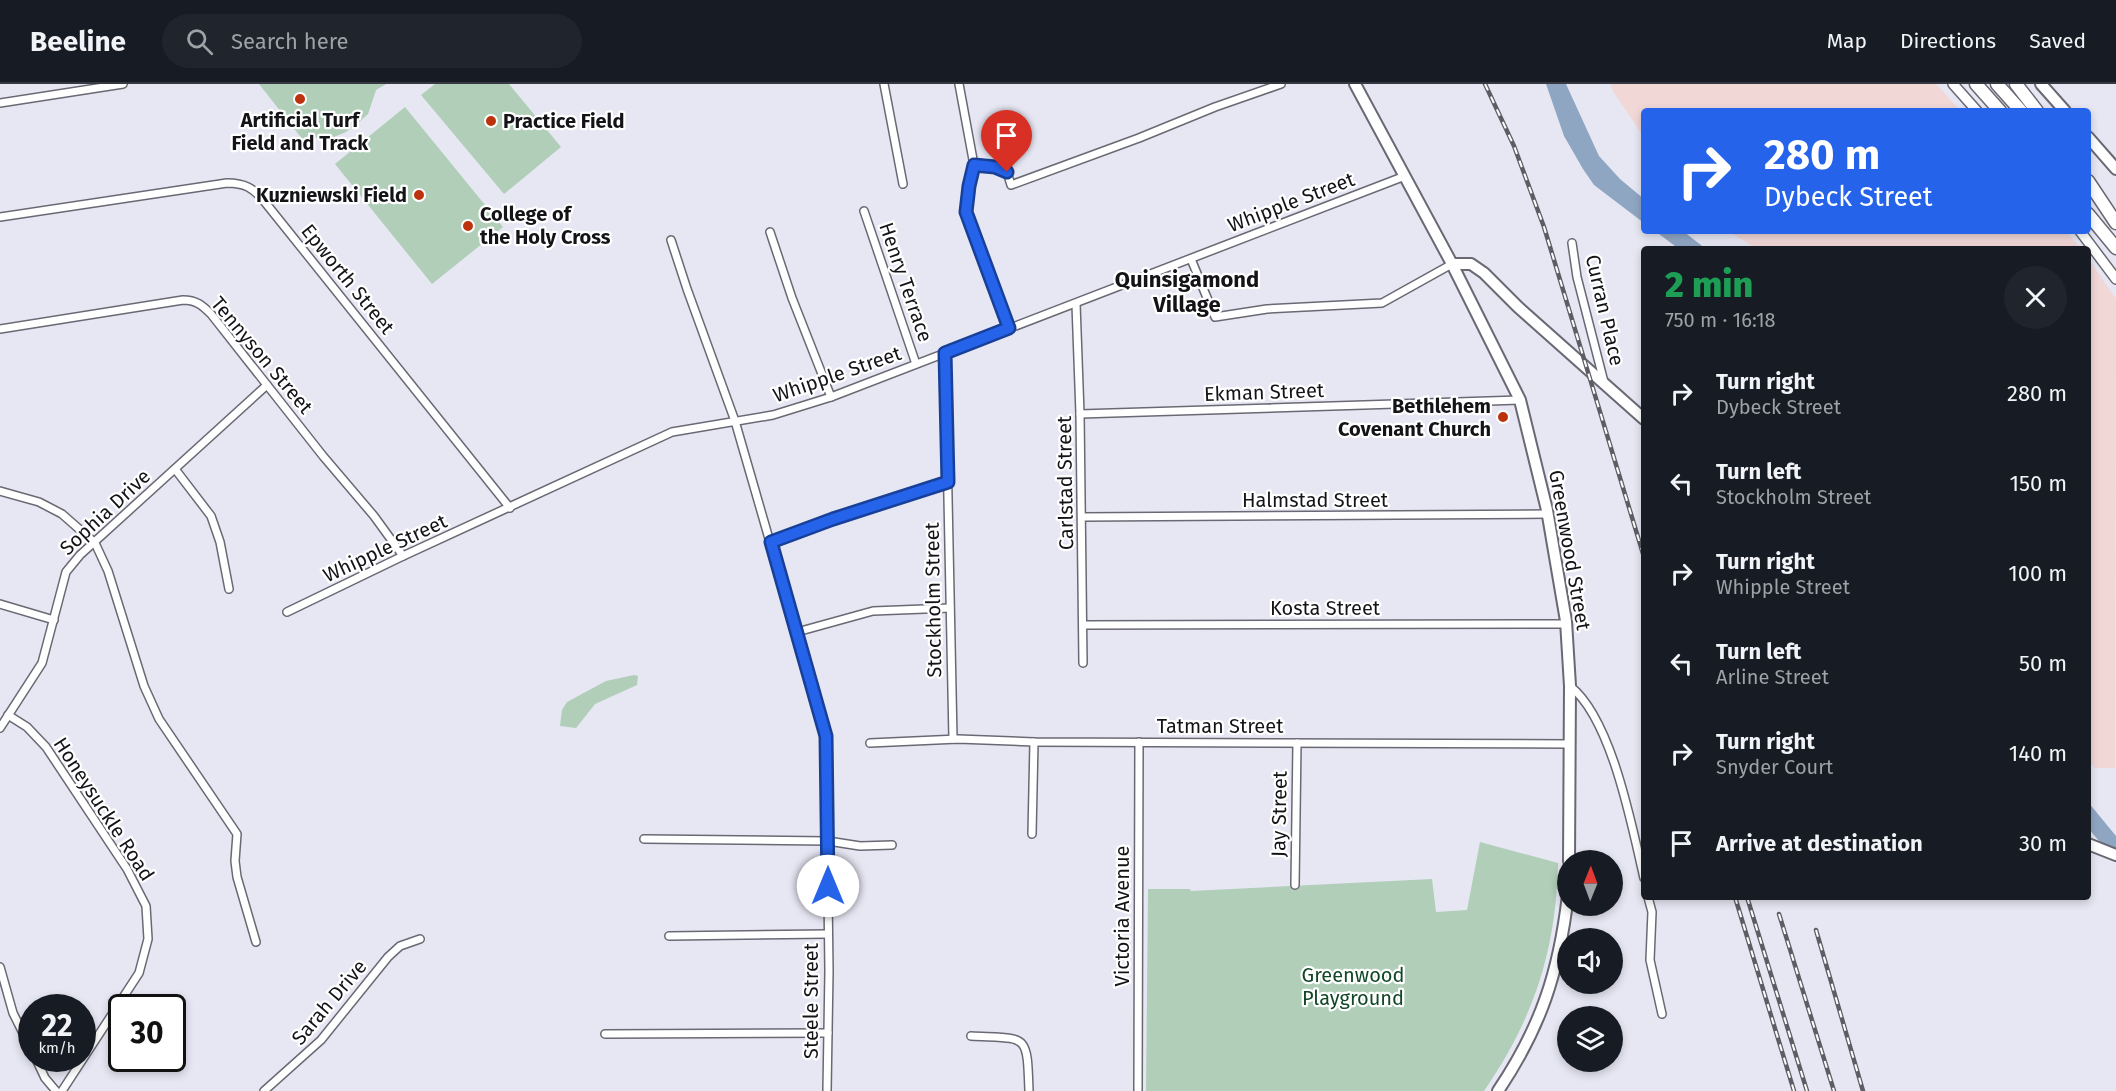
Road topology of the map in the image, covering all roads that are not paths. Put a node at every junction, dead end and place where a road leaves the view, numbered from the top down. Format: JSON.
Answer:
{"nodes":[{"id":1,"x":123,"y":84,"type":"edge"},
{"id":2,"x":884,"y":84,"type":"edge"},
{"id":3,"x":959,"y":84,"type":"edge"},
{"id":4,"x":1281,"y":84,"type":"edge"},
{"id":5,"x":1355,"y":84,"type":"edge"},
{"id":6,"x":1953,"y":84,"type":"edge"},
{"id":7,"x":1976,"y":84,"type":"edge"},
{"id":8,"x":1997,"y":84,"type":"edge"},
{"id":9,"x":2016,"y":84,"type":"edge"},
{"id":10,"x":2041,"y":84,"type":"edge"},
{"id":11,"x":0,"y":103,"type":"edge"},
{"id":12,"x":1974,"y":108,"type":"edge"},
{"id":13,"x":1997,"y":108,"type":"edge"},
{"id":14,"x":2018,"y":108,"type":"edge"},
{"id":15,"x":2035,"y":108,"type":"edge"},
{"id":16,"x":2062,"y":108,"type":"edge"},
{"id":17,"x":2091,"y":140,"type":"edge"},
{"id":18,"x":974,"y":165,"type":"junction"},
{"id":19,"x":2116,"y":169,"type":"edge"},
{"id":20,"x":1405,"y":176,"type":"junction"},
{"id":21,"x":903,"y":184,"type":"dead end"},
{"id":22,"x":2091,"y":186,"type":"edge"},
{"id":23,"x":2091,"y":195,"type":"edge"},
{"id":24,"x":864,"y":211,"type":"dead end"},
{"id":25,"x":0,"y":217,"type":"edge"},
{"id":26,"x":2091,"y":218,"type":"edge"},
{"id":27,"x":2116,"y":224,"type":"edge"},
{"id":28,"x":770,"y":232,"type":"dead end"},
{"id":29,"x":2082,"y":234,"type":"edge"},
{"id":30,"x":671,"y":240,"type":"dead end"},
{"id":31,"x":1572,"y":243,"type":"dead end"},
{"id":32,"x":2116,"y":248,"type":"edge"},
{"id":33,"x":1191,"y":259,"type":"junction"},
{"id":34,"x":1452,"y":264,"type":"junction"},
{"id":35,"x":2116,"y":279,"type":"edge"},
{"id":36,"x":1076,"y":304,"type":"junction"},
{"id":37,"x":1009,"y":328,"type":"junction"},
{"id":38,"x":0,"y":330,"type":"edge"},
{"id":39,"x":945,"y":353,"type":"junction"},
{"id":40,"x":916,"y":364,"type":"junction"},
{"id":41,"x":1605,"y":384,"type":"junction"},
{"id":42,"x":267,"y":385,"type":"junction"},
{"id":43,"x":831,"y":397,"type":"junction"},
{"id":44,"x":1520,"y":400,"type":"junction"},
{"id":45,"x":1080,"y":414,"type":"junction"},
{"id":46,"x":1641,"y":416,"type":"edge"},
{"id":47,"x":735,"y":421,"type":"junction"},
{"id":48,"x":175,"y":469,"type":"junction"},
{"id":49,"x":948,"y":482,"type":"junction"},
{"id":50,"x":0,"y":491,"type":"edge"},
{"id":51,"x":510,"y":508,"type":"junction"},
{"id":52,"x":1548,"y":514,"type":"junction"},
{"id":53,"x":1082,"y":517,"type":"junction"},
{"id":54,"x":771,"y":542,"type":"junction"},
{"id":55,"x":95,"y":543,"type":"junction"},
{"id":56,"x":403,"y":556,"type":"junction"},
{"id":57,"x":229,"y":589,"type":"dead end"},
{"id":58,"x":0,"y":604,"type":"edge"},
{"id":59,"x":950,"y":608,"type":"junction"},
{"id":60,"x":287,"y":612,"type":"dead end"},
{"id":61,"x":54,"y":620,"type":"junction"},
{"id":62,"x":1567,"y":624,"type":"junction"},
{"id":63,"x":1084,"y":625,"type":"junction"},
{"id":64,"x":797,"y":632,"type":"junction"},
{"id":65,"x":1083,"y":663,"type":"dead end"},
{"id":66,"x":1570,"y":686,"type":"junction"},
{"id":67,"x":8,"y":715,"type":"junction"},
{"id":68,"x":0,"y":728,"type":"edge"},
{"id":69,"x":953,"y":739,"type":"junction"},
{"id":70,"x":1034,"y":742,"type":"junction"},
{"id":71,"x":1139,"y":742,"type":"junction"},
{"id":72,"x":870,"y":743,"type":"dead end"},
{"id":73,"x":1297,"y":743,"type":"junction"},
{"id":74,"x":1570,"y":744,"type":"junction"},
{"id":75,"x":1032,"y":834,"type":"dead end"},
{"id":76,"x":644,"y":839,"type":"dead end"},
{"id":77,"x":828,"y":841,"type":"junction"},
{"id":78,"x":892,"y":845,"type":"dead end"},
{"id":79,"x":2091,"y":845,"type":"edge"},
{"id":80,"x":1569,"y":850,"type":"edge"},
{"id":81,"x":2116,"y":855,"type":"edge"},
{"id":82,"x":1641,"y":865,"type":"edge"},
{"id":83,"x":1295,"y":885,"type":"dead end"},
{"id":84,"x":1649,"y":900,"type":"edge"},
{"id":85,"x":1565,"y":916,"type":"edge"},
{"id":86,"x":828,"y":934,"type":"junction"},
{"id":87,"x":669,"y":936,"type":"dead end"},
{"id":88,"x":420,"y":939,"type":"dead end"},
{"id":89,"x":256,"y":942,"type":"dead end"},
{"id":90,"x":0,"y":967,"type":"edge"},
{"id":91,"x":1662,"y":1014,"type":"dead end"},
{"id":92,"x":18,"y":1023,"type":"edge"},
{"id":93,"x":605,"y":1034,"type":"dead end"},
{"id":94,"x":828,"y":1034,"type":"junction"},
{"id":95,"x":971,"y":1036,"type":"dead end"},
{"id":96,"x":42,"y":1072,"type":"edge"},
{"id":97,"x":56,"y":1091,"type":"edge"},
{"id":98,"x":62,"y":1091,"type":"edge"},
{"id":99,"x":264,"y":1091,"type":"edge"},
{"id":100,"x":827,"y":1091,"type":"edge"},
{"id":101,"x":1029,"y":1091,"type":"edge"},
{"id":102,"x":1138,"y":1091,"type":"edge"},
{"id":103,"x":1498,"y":1091,"type":"edge"}],
"edges":[{"from":1,"to":11,"type":"street"},
{"from":2,"to":21,"type":"street"},
{"from":3,"to":18,"type":"street"},
{"from":4,"to":18,"type":"street"},
{"from":5,"to":20,"type":"main road","name":"Greenwood Street"},
{"from":6,"to":12,"type":"street"},
{"from":7,"to":13,"type":"highway"},
{"from":8,"to":14,"type":"highway"},
{"from":9,"to":15,"type":"highway"},
{"from":10,"to":16,"type":"main road"},
{"from":17,"to":19,"type":"main road"},
{"from":18,"to":37,"type":"street"},
{"from":20,"to":33,"type":"street","name":"Whipple Street"},
{"from":20,"to":34,"type":"main road","name":"Greenwood Street"},
{"from":22,"to":27,"type":"highway"},
{"from":23,"to":27,"type":"highway"},
{"from":24,"to":40,"type":"street","name":"Henry Terrace"},
{"from":25,"to":51,"type":"street","name":"Epworth Street"},
{"from":26,"to":32,"type":"highway"},
{"from":28,"to":43,"type":"street"},
{"from":29,"to":35,"type":"street"},
{"from":30,"to":47,"type":"street","name":"Steele Street"},
{"from":31,"to":41,"type":"street","name":"Curran Place"},
{"from":33,"to":34,"type":"street"},
{"from":33,"to":36,"type":"street","name":"Whipple Street"},
{"from":34,"to":41,"type":"main road"},
{"from":34,"to":44,"type":"main road","name":"Greenwood Street"},
{"from":36,"to":37,"type":"street","name":"Whipple Street"},
{"from":36,"to":45,"type":"street","name":"Carlstad Street"},
{"from":37,"to":39,"type":"street","name":"Whipple Street"},
{"from":38,"to":42,"type":"street","name":"Tennyson Street"},
{"from":39,"to":40,"type":"street","name":"Whipple Street"},
{"from":39,"to":49,"type":"street","name":"Stockholm Street"},
{"from":40,"to":43,"type":"street","name":"Whipple Street"},
{"from":41,"to":46,"type":"main road"},
{"from":42,"to":48,"type":"street","name":"Sophia Drive"},
{"from":42,"to":56,"type":"street","name":"Tennyson Street"},
{"from":43,"to":47,"type":"street","name":"Whipple Street"},
{"from":44,"to":45,"type":"street","name":"Ekman Street"},
{"from":44,"to":52,"type":"main road","name":"Greenwood Street"},
{"from":45,"to":53,"type":"street","name":"Carlstad Street"},
{"from":47,"to":51,"type":"street","name":"Whipple Street"},
{"from":47,"to":54,"type":"street","name":"Steele Street"},
{"from":48,"to":55,"type":"street","name":"Sophia Drive"},
{"from":48,"to":57,"type":"street"},
{"from":49,"to":54,"type":"street"},
{"from":49,"to":59,"type":"street","name":"Stockholm Street"},
{"from":50,"to":55,"type":"street"},
{"from":51,"to":56,"type":"street","name":"Whipple Street"},
{"from":52,"to":53,"type":"street","name":"Halmstad Street"},
{"from":52,"to":62,"type":"main road","name":"Greenwood Street"},
{"from":53,"to":63,"type":"street","name":"Carlstad Street"},
{"from":54,"to":64,"type":"street","name":"Steele Street"},
{"from":55,"to":61,"type":"street","name":"Sophia Drive"},
{"from":55,"to":89,"type":"street"},
{"from":56,"to":60,"type":"street","name":"Whipple Street"},
{"from":58,"to":61,"type":"street"},
{"from":59,"to":64,"type":"street"},
{"from":59,"to":69,"type":"street","name":"Stockholm Street"},
{"from":61,"to":67,"type":"street","name":"Sophia Drive"},
{"from":62,"to":63,"type":"street","name":"Kosta Street"},
{"from":62,"to":66,"type":"main road","name":"Greenwood Street"},
{"from":63,"to":65,"type":"street","name":"Carlstad Street"},
{"from":64,"to":77,"type":"street","name":"Steele Street"},
{"from":66,"to":74,"type":"main road","name":"Greenwood Street"},
{"from":66,"to":82,"type":"street"},
{"from":67,"to":68,"type":"street","name":"Sophia Drive"},
{"from":67,"to":98,"type":"street","name":"Honeysuckle Road"},
{"from":69,"to":70,"type":"street","name":"Tatman Street"},
{"from":69,"to":72,"type":"street","name":"Tatman Street"},
{"from":70,"to":71,"type":"street","name":"Tatman Street"},
{"from":70,"to":75,"type":"street"},
{"from":71,"to":73,"type":"street","name":"Tatman Street"},
{"from":71,"to":102,"type":"street","name":"Victoria Avenue"},
{"from":73,"to":74,"type":"street","name":"Tatman Street"},
{"from":73,"to":83,"type":"street","name":"Jay Street"},
{"from":74,"to":80,"type":"main road","name":"Greenwood Street"},
{"from":76,"to":77,"type":"street"},
{"from":77,"to":78,"type":"street"},
{"from":77,"to":86,"type":"street","name":"Steele Street"},
{"from":79,"to":81,"type":"main road"},
{"from":84,"to":91,"type":"street"},
{"from":85,"to":103,"type":"main road"},
{"from":86,"to":87,"type":"street"},
{"from":86,"to":94,"type":"street","name":"Steele Street"},
{"from":88,"to":99,"type":"street","name":"Sarah Drive"},
{"from":90,"to":92,"type":"street"},
{"from":93,"to":94,"type":"street"},
{"from":94,"to":100,"type":"street","name":"Steele Street"},
{"from":95,"to":101,"type":"street"},
{"from":96,"to":97,"type":"street"}]}
